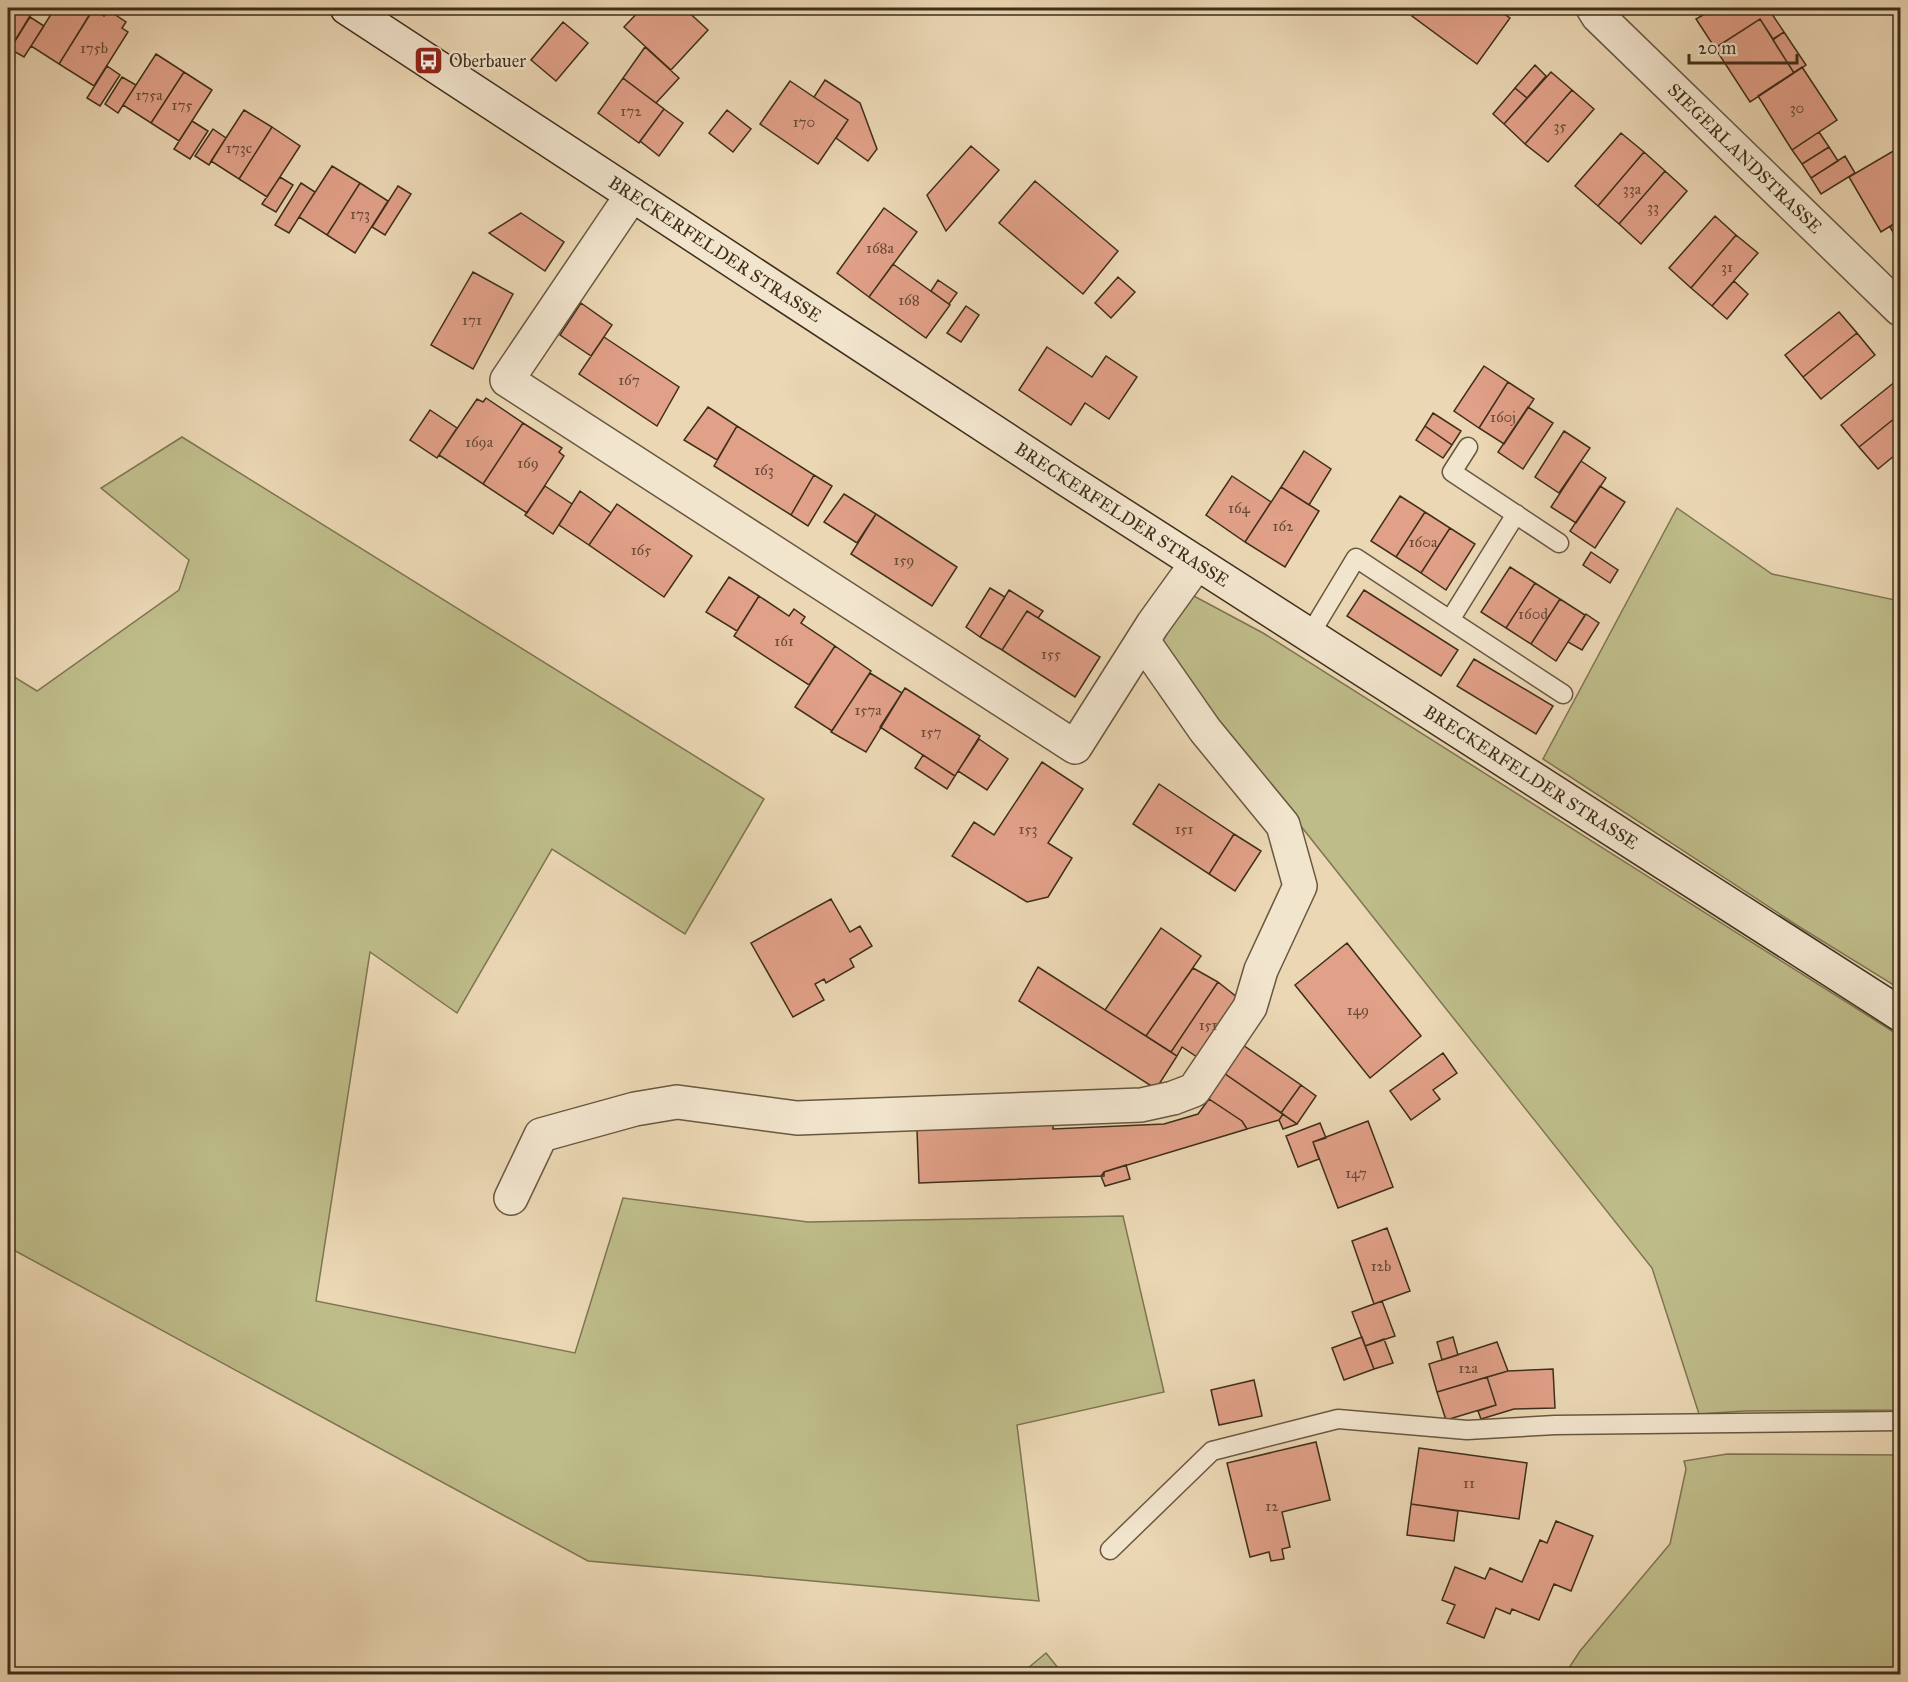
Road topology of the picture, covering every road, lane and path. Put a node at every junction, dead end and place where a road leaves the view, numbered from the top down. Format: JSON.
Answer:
{"nodes":[{"id":1,"x":347,"y":8,"type":"edge"},
{"id":2,"x":1593,"y":8,"type":"edge"},
{"id":3,"x":633,"y":195,"type":"junction"},
{"id":4,"x":1900,"y":309,"type":"edge"},
{"id":5,"x":1468,"y":447,"type":"dead end"},
{"id":6,"x":1516,"y":514,"type":"junction"},
{"id":7,"x":1559,"y":543,"type":"dead end"},
{"id":8,"x":1197,"y":563,"type":"junction"},
{"id":9,"x":1450,"y":620,"type":"junction"},
{"id":10,"x":1309,"y":636,"type":"junction"},
{"id":11,"x":1143,"y":641,"type":"junction"},
{"id":12,"x":1563,"y":694,"type":"dead end"},
{"id":13,"x":1900,"y":1014,"type":"edge"},
{"id":14,"x":511,"y":1198,"type":"dead end"},
{"id":15,"x":1900,"y":1421,"type":"edge"},
{"id":16,"x":1110,"y":1550,"type":"dead end"}],
"edges":[{"from":1,"to":3,"type":"street","name":"BRECKERFELDER STRASSE"},
{"from":2,"to":4,"type":"street","name":"SIEGERLANDSTRASSE"},
{"from":3,"to":8,"type":"street","name":"BRECKERFELDER STRASSE"},
{"from":3,"to":11,"type":"street"},
{"from":5,"to":6,"type":"lane"},
{"from":6,"to":7,"type":"lane"},
{"from":6,"to":9,"type":"lane"},
{"from":8,"to":10,"type":"street","name":"BRECKERFELDER STRASSE"},
{"from":8,"to":11,"type":"street"},
{"from":9,"to":10,"type":"lane"},
{"from":9,"to":12,"type":"lane"},
{"from":10,"to":13,"type":"street","name":"BRECKERFELDER STRASSE"},
{"from":11,"to":14,"type":"street"},
{"from":15,"to":16,"type":"lane"}]}
